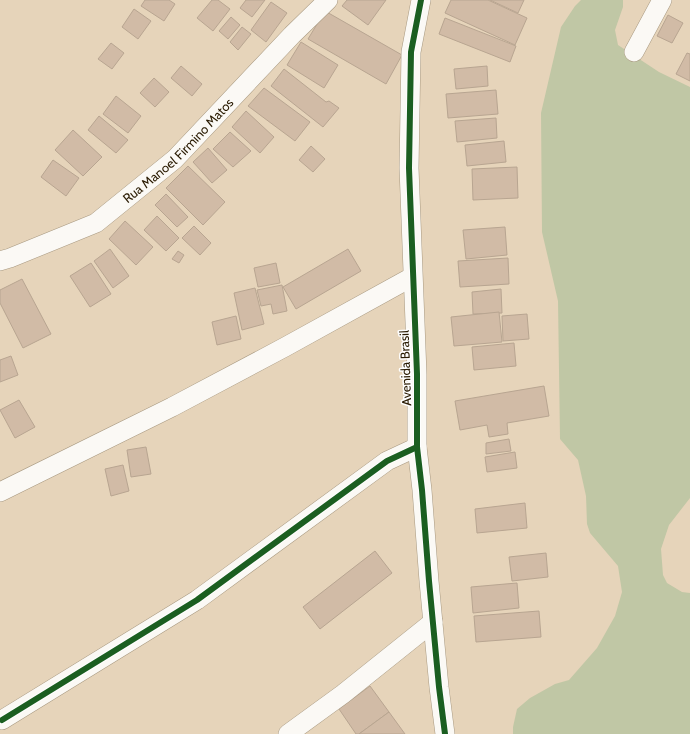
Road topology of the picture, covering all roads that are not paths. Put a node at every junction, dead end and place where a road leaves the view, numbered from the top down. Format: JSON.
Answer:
{"nodes":[{"id":1,"x":328,"y":0,"type":"edge"},
{"id":2,"x":421,"y":0,"type":"edge"},
{"id":3,"x":662,"y":0,"type":"edge"},
{"id":4,"x":634,"y":52,"type":"dead end"},
{"id":5,"x":0,"y":261,"type":"edge"},
{"id":6,"x":412,"y":277,"type":"junction"},
{"id":7,"x":417,"y":447,"type":"junction"},
{"id":8,"x":0,"y":492,"type":"edge"},
{"id":9,"x":433,"y":622,"type":"junction"},
{"id":10,"x":4,"y":724,"type":"edge"},
{"id":11,"x":288,"y":734,"type":"edge"},
{"id":12,"x":445,"y":734,"type":"edge"}],
"edges":[{"from":1,"to":5,"type":"street","name":"Rua Manoel Firmino Matos"},
{"from":2,"to":6,"type":"street","name":"Avenida Brasil"},
{"from":3,"to":4,"type":"street"},
{"from":6,"to":7,"type":"street","name":"Avenida Brasil"},
{"from":6,"to":8,"type":"street"},
{"from":7,"to":9,"type":"street","name":"Avenida Brasil"},
{"from":7,"to":10,"type":"street"},
{"from":9,"to":11,"type":"street"},
{"from":9,"to":12,"type":"street","name":"Avenida Brasil"}]}
